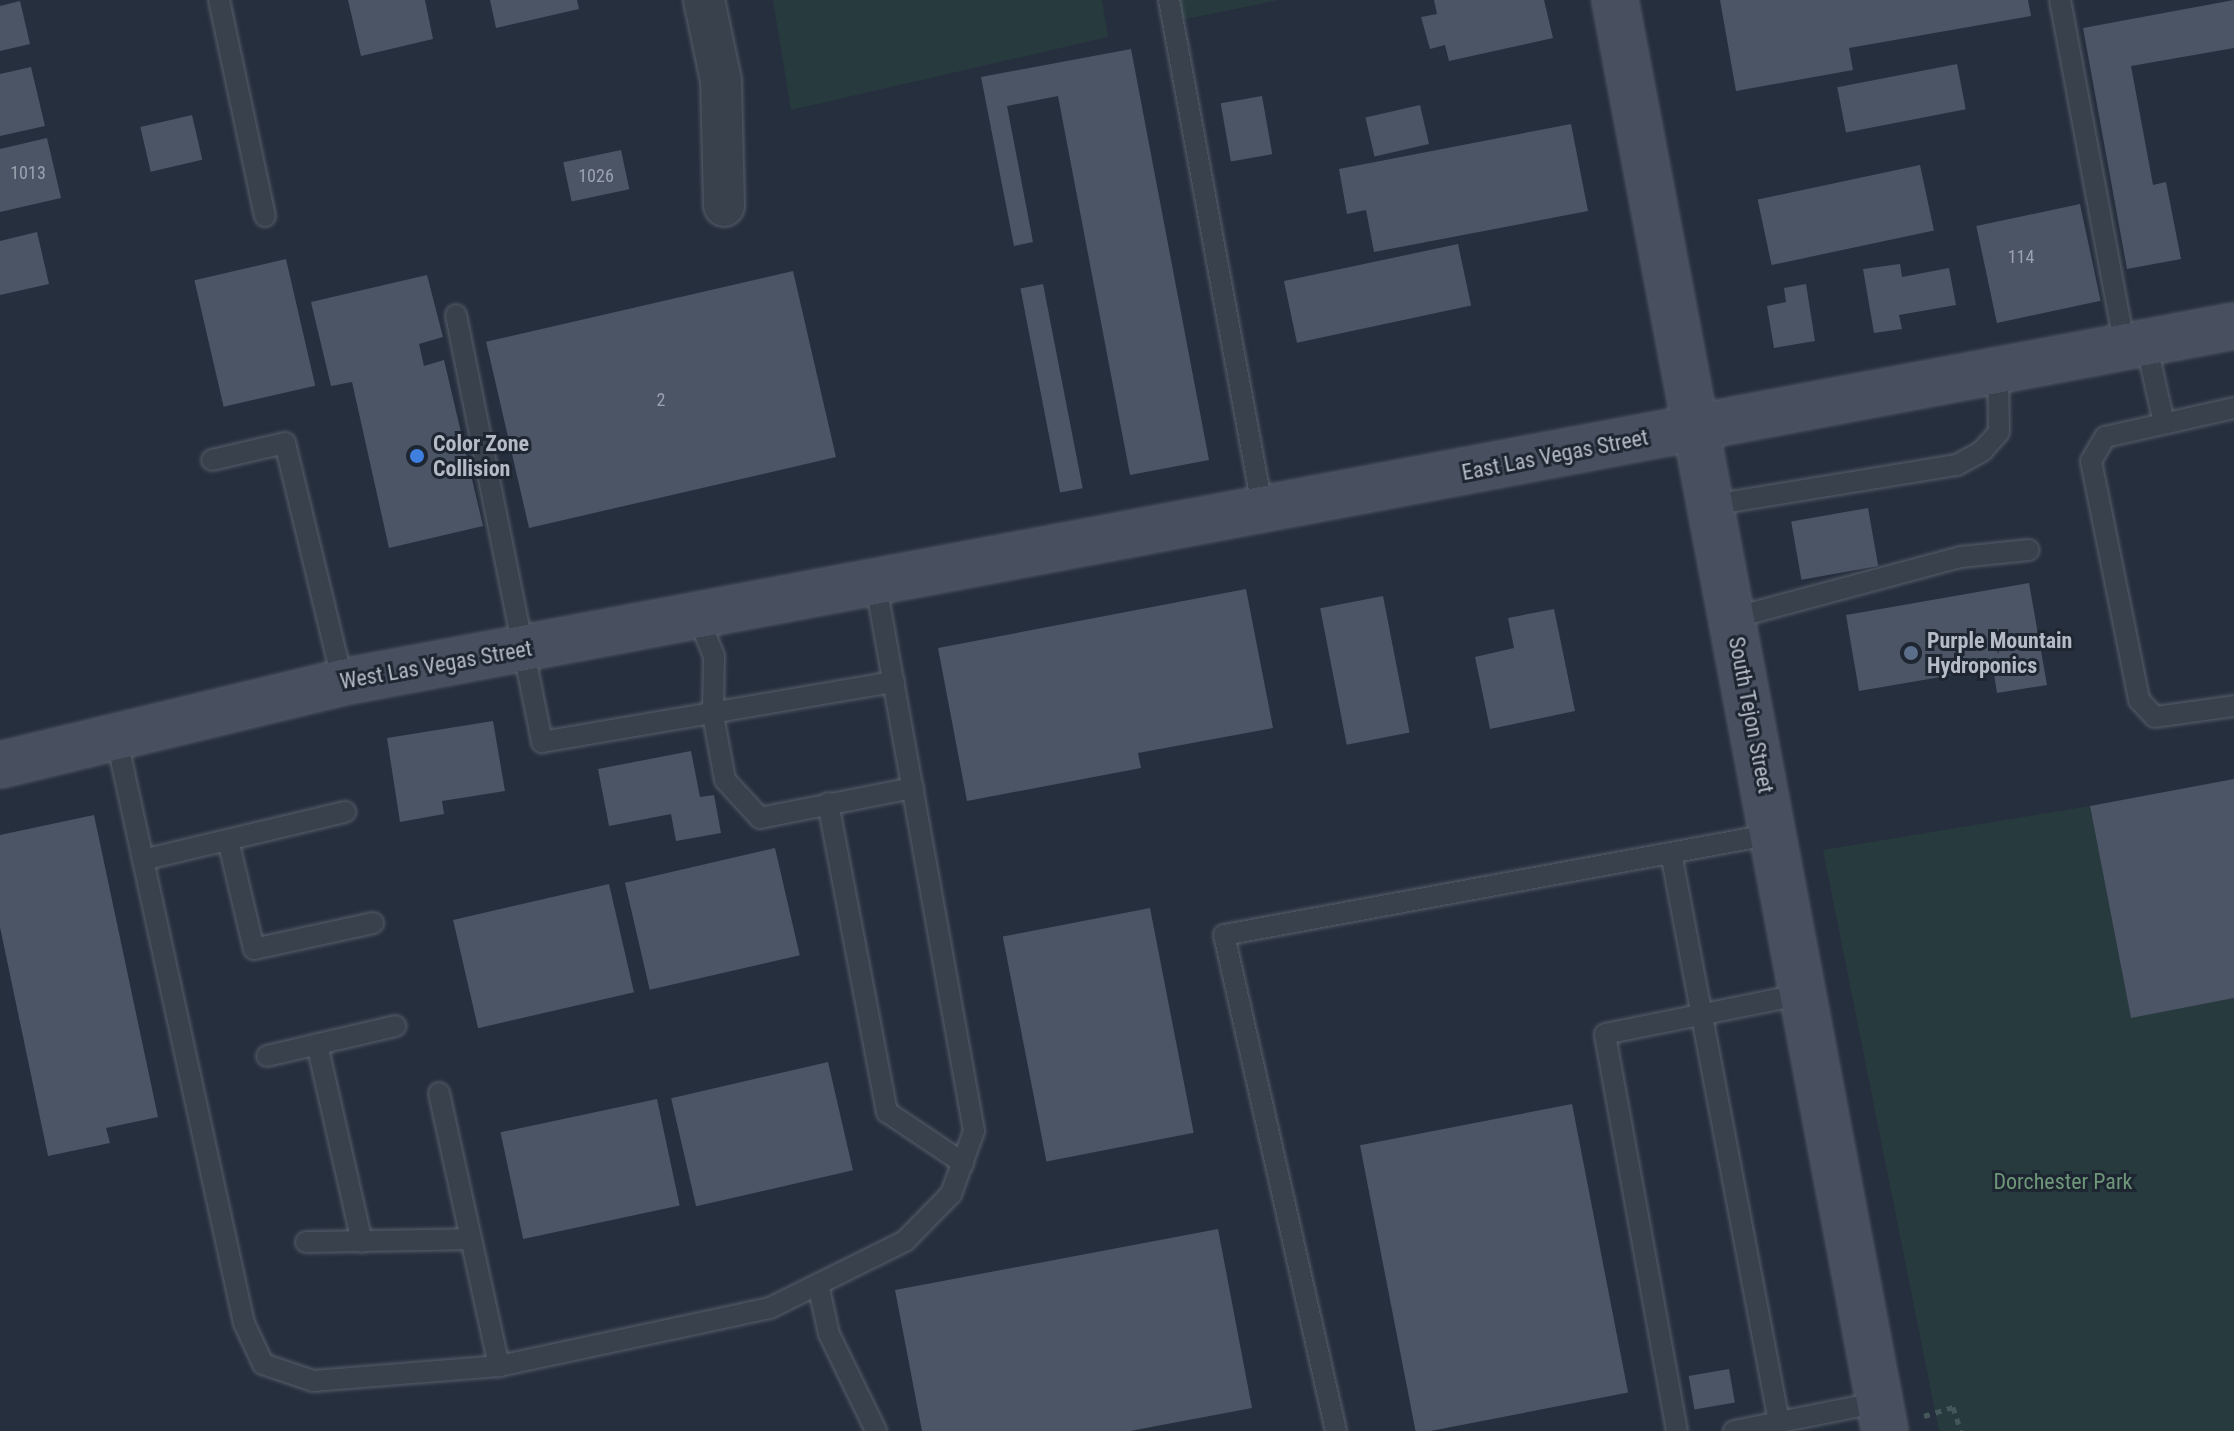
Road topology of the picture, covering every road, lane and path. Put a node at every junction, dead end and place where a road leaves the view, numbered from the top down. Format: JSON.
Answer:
{"nodes":[{"id":1,"x":219,"y":0,"type":"edge"},
{"id":2,"x":704,"y":0,"type":"edge"},
{"id":3,"x":1169,"y":0,"type":"edge"},
{"id":4,"x":1615,"y":0,"type":"edge"},
{"id":5,"x":2060,"y":0,"type":"edge"},
{"id":6,"x":724,"y":206,"type":"dead end"},
{"id":7,"x":265,"y":216,"type":"dead end"},
{"id":8,"x":456,"y":315,"type":"dead end"},
{"id":9,"x":2234,"y":326,"type":"edge"},
{"id":10,"x":2136,"y":345,"type":"junction"},
{"id":11,"x":1998,"y":371,"type":"junction"},
{"id":12,"x":2234,"y":408,"type":"edge"},
{"id":13,"x":2164,"y":423,"type":"junction"},
{"id":14,"x":1697,"y":428,"type":"junction"},
{"id":15,"x":212,"y":460,"type":"dead end"},
{"id":16,"x":1712,"y":505,"type":"junction"},
{"id":17,"x":1263,"y":511,"type":"junction"},
{"id":18,"x":2029,"y":550,"type":"dead end"},
{"id":19,"x":876,"y":585,"type":"junction"},
{"id":20,"x":698,"y":617,"type":"junction"},
{"id":21,"x":1733,"y":618,"type":"junction"},
{"id":22,"x":522,"y":650,"type":"junction"},
{"id":23,"x":343,"y":682,"type":"junction"},
{"id":24,"x":894,"y":682,"type":"junction"},
{"id":25,"x":2234,"y":706,"type":"edge"},
{"id":26,"x":713,"y":715,"type":"junction"},
{"id":27,"x":116,"y":736,"type":"junction"},
{"id":28,"x":0,"y":765,"type":"edge"},
{"id":29,"x":913,"y":788,"type":"junction"},
{"id":30,"x":828,"y":803,"type":"junction"},
{"id":31,"x":345,"y":812,"type":"dead end"},
{"id":32,"x":1773,"y":834,"type":"junction"},
{"id":33,"x":228,"y":840,"type":"junction"},
{"id":34,"x":1671,"y":853,"type":"junction"},
{"id":35,"x":143,"y":860,"type":"junction"},
{"id":36,"x":373,"y":923,"type":"dead end"},
{"id":37,"x":1803,"y":994,"type":"junction"},
{"id":38,"x":1703,"y":1014,"type":"junction"},
{"id":39,"x":396,"y":1026,"type":"dead end"},
{"id":40,"x":317,"y":1044,"type":"junction"},
{"id":41,"x":267,"y":1056,"type":"dead end"},
{"id":42,"x":439,"y":1093,"type":"dead end"},
{"id":43,"x":963,"y":1163,"type":"junction"},
{"id":44,"x":471,"y":1239,"type":"junction"},
{"id":45,"x":306,"y":1242,"type":"dead end"},
{"id":46,"x":362,"y":1242,"type":"junction"},
{"id":47,"x":818,"y":1284,"type":"junction"},
{"id":48,"x":499,"y":1366,"type":"junction"},
{"id":49,"x":1883,"y":1420,"type":"edge"},
{"id":50,"x":1779,"y":1422,"type":"junction"},
{"id":51,"x":876,"y":1431,"type":"edge"},
{"id":52,"x":1336,"y":1431,"type":"edge"},
{"id":53,"x":1677,"y":1431,"type":"edge"},
{"id":54,"x":1734,"y":1431,"type":"edge"},
{"id":55,"x":1961,"y":1431,"type":"edge"}],
"edges":[{"from":1,"to":7,"type":"lane"},
{"from":2,"to":6,"type":"street"},
{"from":3,"to":17,"type":"lane"},
{"from":4,"to":14,"type":"street","name":"South Tejon Street"},
{"from":5,"to":10,"type":"lane"},
{"from":8,"to":22,"type":"lane"},
{"from":9,"to":10,"type":"street","name":"East Las Vegas Street"},
{"from":10,"to":11,"type":"street","name":"East Las Vegas Street"},
{"from":10,"to":13,"type":"lane"},
{"from":11,"to":14,"type":"street","name":"East Las Vegas Street"},
{"from":11,"to":16,"type":"lane"},
{"from":12,"to":13,"type":"lane"},
{"from":13,"to":25,"type":"lane"},
{"from":14,"to":16,"type":"street","name":"South Tejon Street"},
{"from":14,"to":17,"type":"street","name":"East Las Vegas Street"},
{"from":15,"to":23,"type":"lane"},
{"from":16,"to":21,"type":"street","name":"South Tejon Street"},
{"from":17,"to":19,"type":"street","name":"East Las Vegas Street"},
{"from":18,"to":21,"type":"lane"},
{"from":19,"to":20,"type":"street","name":"West Las Vegas Street"},
{"from":19,"to":24,"type":"lane"},
{"from":20,"to":22,"type":"street","name":"West Las Vegas Street"},
{"from":20,"to":26,"type":"lane"},
{"from":21,"to":32,"type":"street","name":"South Tejon Street"},
{"from":22,"to":23,"type":"street","name":"West Las Vegas Street"},
{"from":22,"to":26,"type":"lane"},
{"from":23,"to":27,"type":"street","name":"West Las Vegas Street"},
{"from":24,"to":26,"type":"lane"},
{"from":24,"to":29,"type":"lane"},
{"from":26,"to":30,"type":"lane"},
{"from":27,"to":28,"type":"street","name":"West Las Vegas Street"},
{"from":27,"to":35,"type":"lane"},
{"from":29,"to":30,"type":"lane"},
{"from":29,"to":43,"type":"lane"},
{"from":30,"to":43,"type":"lane"},
{"from":31,"to":33,"type":"lane"},
{"from":32,"to":34,"type":"lane"},
{"from":32,"to":37,"type":"street","name":"South Tejon Street"},
{"from":33,"to":35,"type":"lane"},
{"from":33,"to":36,"type":"lane"},
{"from":34,"to":38,"type":"lane"},
{"from":34,"to":52,"type":"lane"},
{"from":35,"to":48,"type":"lane"},
{"from":37,"to":38,"type":"lane"},
{"from":37,"to":49,"type":"street","name":"South Tejon Street"},
{"from":38,"to":50,"type":"lane"},
{"from":38,"to":53,"type":"lane"},
{"from":39,"to":40,"type":"lane"},
{"from":40,"to":41,"type":"lane"},
{"from":40,"to":46,"type":"lane"},
{"from":42,"to":44,"type":"lane"},
{"from":43,"to":47,"type":"lane"},
{"from":44,"to":46,"type":"lane"},
{"from":44,"to":48,"type":"lane"},
{"from":45,"to":46,"type":"lane"},
{"from":47,"to":48,"type":"lane"},
{"from":47,"to":51,"type":"lane"},
{"from":49,"to":50,"type":"lane"},
{"from":49,"to":55,"type":"path"},
{"from":50,"to":54,"type":"lane"}]}
